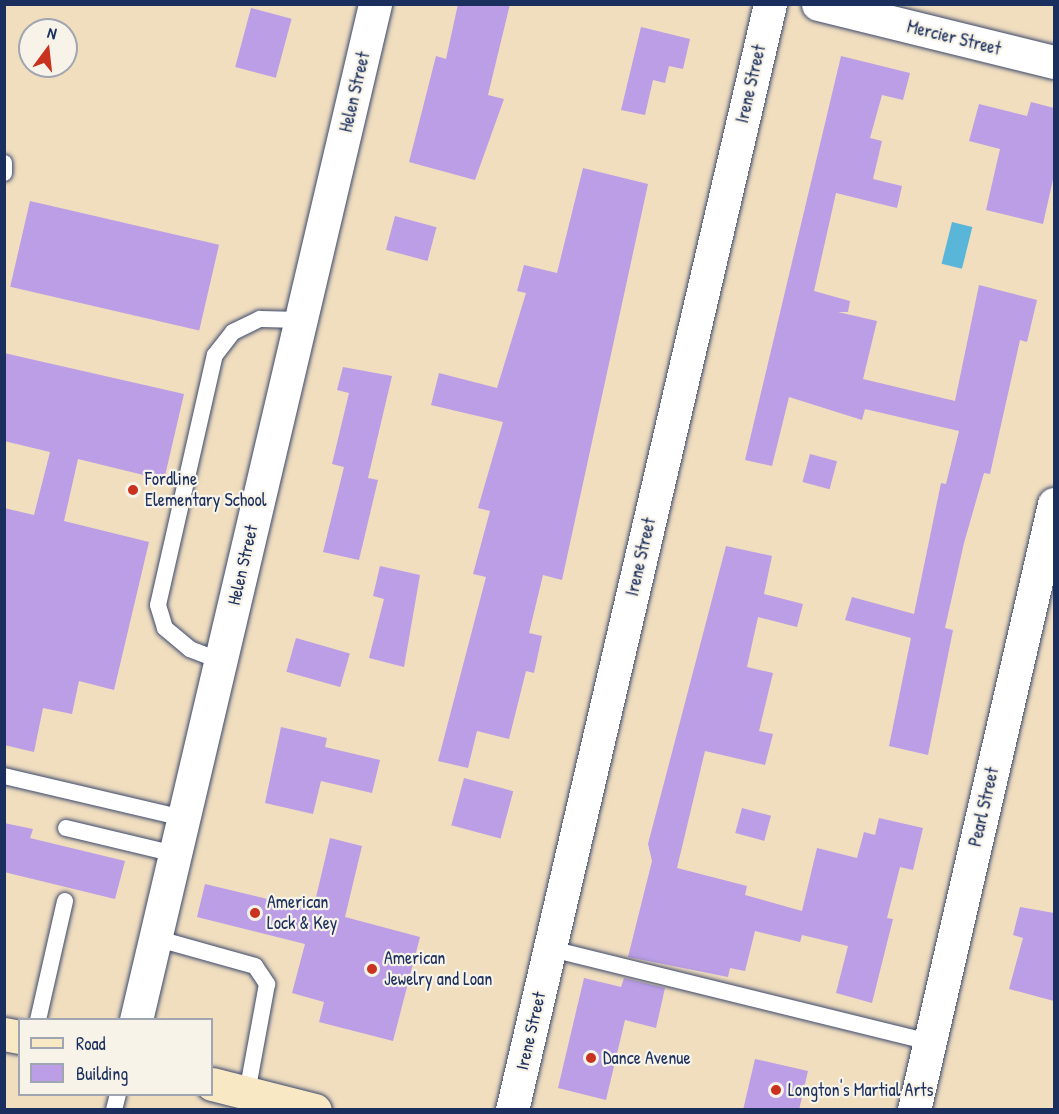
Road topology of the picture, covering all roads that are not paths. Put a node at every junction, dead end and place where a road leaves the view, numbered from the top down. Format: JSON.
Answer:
{"nodes":[{"id":1,"x":375,"y":4,"type":"edge"},
{"id":2,"x":770,"y":4,"type":"edge"},
{"id":3,"x":818,"y":4,"type":"edge"},
{"id":4,"x":1054,"y":62,"type":"edge"},
{"id":5,"x":4,"y":163,"type":"edge"},
{"id":6,"x":4,"y":173,"type":"edge"},
{"id":7,"x":301,"y":320,"type":"junction"},
{"id":8,"x":1054,"y":504,"type":"edge"},
{"id":9,"x":221,"y":661,"type":"junction"},
{"id":10,"x":4,"y":776,"type":"edge"},
{"id":11,"x":183,"y":818,"type":"junction"},
{"id":12,"x":66,"y":828,"type":"dead end"},
{"id":13,"x":175,"y":854,"type":"junction"},
{"id":14,"x":65,"y":902,"type":"dead end"},
{"id":15,"x":155,"y":938,"type":"junction"},
{"id":16,"x":550,"y":949,"type":"junction"},
{"id":17,"x":38,"y":1018,"type":"edge"},
{"id":18,"x":136,"y":1018,"type":"edge"},
{"id":19,"x":929,"y":1042,"type":"junction"},
{"id":20,"x":213,"y":1084,"type":"edge"},
{"id":21,"x":248,"y":1093,"type":"junction"},
{"id":22,"x":315,"y":1110,"type":"edge"},
{"id":23,"x":512,"y":1110,"type":"edge"},
{"id":24,"x":914,"y":1110,"type":"edge"}],
"edges":[{"from":1,"to":7,"type":"street","name":"Helen Street"},
{"from":2,"to":16,"type":"street","name":"Irene Street"},
{"from":3,"to":4,"type":"street","name":"Mercier Street"},
{"from":5,"to":6,"type":"lane"},
{"from":7,"to":9,"type":"street","name":"Helen Street"},
{"from":7,"to":9,"type":"lane"},
{"from":8,"to":19,"type":"street","name":"Pearl Street"},
{"from":9,"to":11,"type":"street","name":"Helen Street"},
{"from":10,"to":11,"type":"lane"},
{"from":11,"to":13,"type":"street","name":"Helen Street"},
{"from":12,"to":13,"type":"lane"},
{"from":13,"to":15,"type":"street","name":"Helen Street"},
{"from":14,"to":17,"type":"lane"},
{"from":15,"to":18,"type":"street","name":"Helen Street"},
{"from":15,"to":21,"type":"lane"},
{"from":16,"to":19,"type":"lane"},
{"from":16,"to":23,"type":"street","name":"Irene Street"},
{"from":19,"to":24,"type":"street","name":"Pearl Street"},
{"from":20,"to":21,"type":"main road"},
{"from":21,"to":22,"type":"main road"}]}
